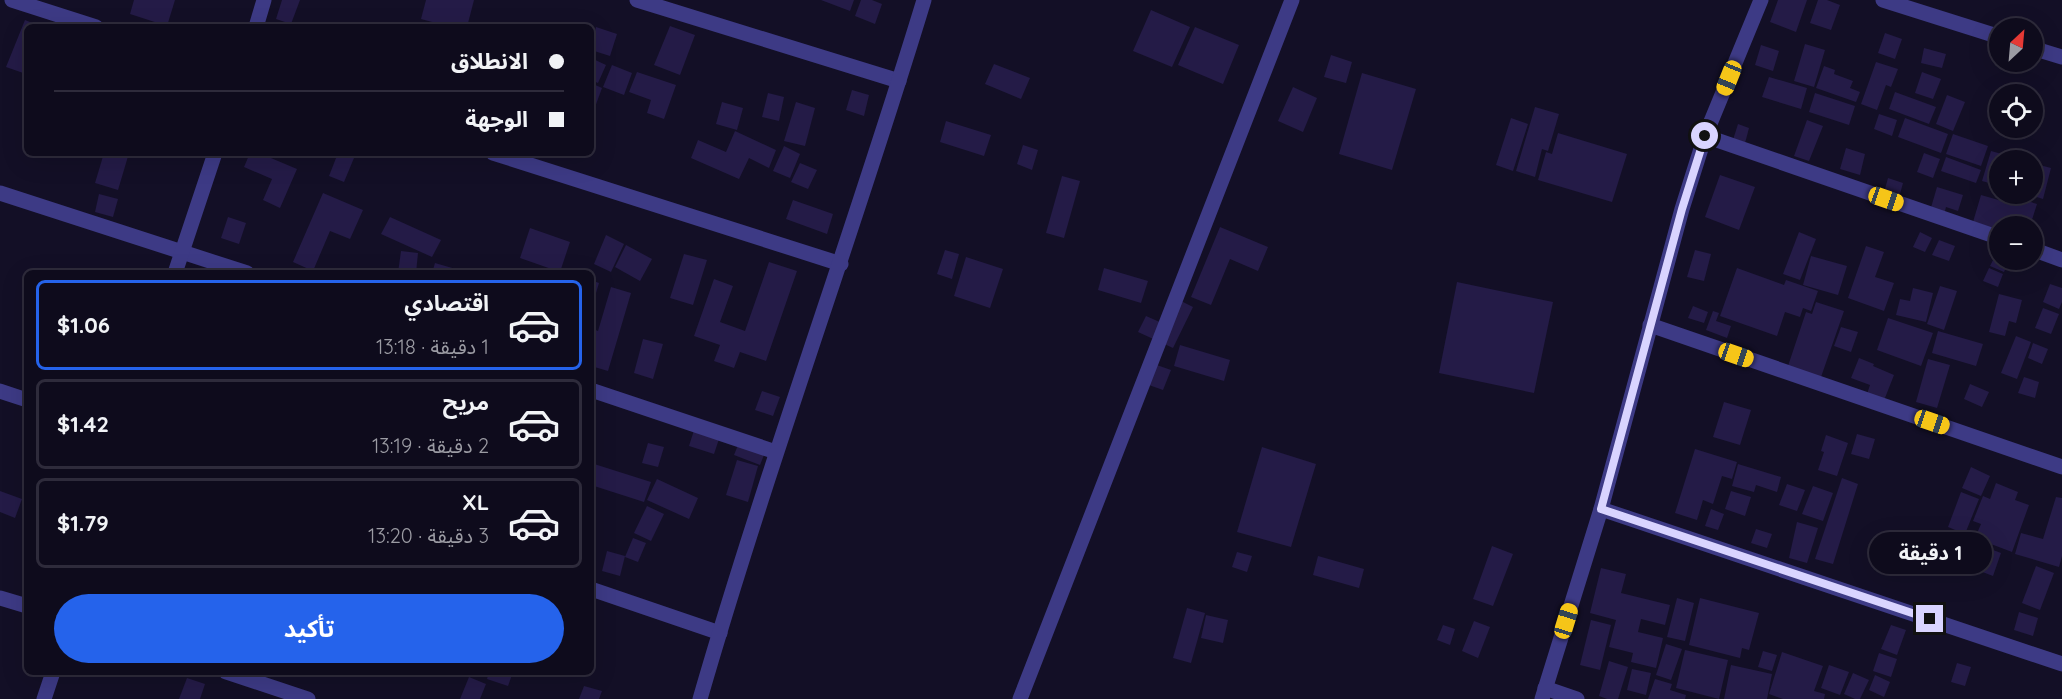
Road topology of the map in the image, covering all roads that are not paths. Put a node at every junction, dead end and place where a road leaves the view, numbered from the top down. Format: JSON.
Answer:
{"nodes":[{"id":1,"x":264,"y":0,"type":"edge"},
{"id":2,"x":637,"y":0,"type":"edge"},
{"id":3,"x":924,"y":0,"type":"edge"},
{"id":4,"x":1292,"y":0,"type":"edge"},
{"id":5,"x":1761,"y":0,"type":"edge"},
{"id":6,"x":1883,"y":0,"type":"edge"},
{"id":7,"x":17,"y":1,"type":"edge"},
{"id":8,"x":87,"y":24,"type":"edge"},
{"id":9,"x":257,"y":24,"type":"edge"},
{"id":10,"x":1989,"y":34,"type":"edge"},
{"id":11,"x":2043,"y":51,"type":"edge"},
{"id":12,"x":2062,"y":57,"type":"edge"},
{"id":13,"x":899,"y":81,"type":"junction"},
{"id":14,"x":1705,"y":136,"type":"junction"},
{"id":15,"x":214,"y":156,"type":"edge"},
{"id":16,"x":502,"y":156,"type":"edge"},
{"id":17,"x":0,"y":193,"type":"edge"},
{"id":18,"x":1989,"y":234,"type":"edge"},
{"id":19,"x":181,"y":251,"type":"junction"},
{"id":20,"x":2043,"y":253,"type":"edge"},
{"id":21,"x":2062,"y":260,"type":"edge"},
{"id":22,"x":841,"y":264,"type":"junction"},
{"id":23,"x":176,"y":270,"type":"edge"},
{"id":24,"x":238,"y":270,"type":"edge"},
{"id":25,"x":1650,"y":325,"type":"junction"},
{"id":26,"x":0,"y":391,"type":"edge"},
{"id":27,"x":594,"y":391,"type":"edge"},
{"id":28,"x":24,"y":399,"type":"edge"},
{"id":29,"x":776,"y":452,"type":"junction"},
{"id":30,"x":2062,"y":467,"type":"edge"},
{"id":31,"x":1601,"y":509,"type":"junction"},
{"id":32,"x":594,"y":590,"type":"edge"},
{"id":33,"x":0,"y":598,"type":"edge"},
{"id":34,"x":24,"y":605,"type":"edge"},
{"id":35,"x":720,"y":633,"type":"junction"},
{"id":36,"x":2062,"y":663,"type":"edge"},
{"id":37,"x":52,"y":675,"type":"edge"},
{"id":38,"x":235,"y":675,"type":"edge"},
{"id":39,"x":1544,"y":693,"type":"edge"},
{"id":40,"x":44,"y":699,"type":"edge"},
{"id":41,"x":308,"y":699,"type":"edge"},
{"id":42,"x":700,"y":699,"type":"edge"},
{"id":43,"x":1020,"y":699,"type":"edge"},
{"id":44,"x":1577,"y":699,"type":"edge"}],
"edges":[{"from":1,"to":9,"type":"street"},
{"from":2,"to":13,"type":"street"},
{"from":3,"to":13,"type":"street"},
{"from":4,"to":43,"type":"street"},
{"from":5,"to":14,"type":"street"},
{"from":6,"to":10,"type":"street"},
{"from":7,"to":8,"type":"street"},
{"from":11,"to":12,"type":"street"},
{"from":13,"to":22,"type":"street"},
{"from":14,"to":18,"type":"street"},
{"from":14,"to":25,"type":"street"},
{"from":15,"to":19,"type":"street"},
{"from":16,"to":22,"type":"street"},
{"from":17,"to":19,"type":"street"},
{"from":19,"to":23,"type":"street"},
{"from":19,"to":24,"type":"street"},
{"from":20,"to":21,"type":"street"},
{"from":22,"to":29,"type":"street"},
{"from":25,"to":30,"type":"street"},
{"from":25,"to":31,"type":"street"},
{"from":26,"to":28,"type":"street"},
{"from":27,"to":29,"type":"street"},
{"from":29,"to":35,"type":"street"},
{"from":31,"to":36,"type":"street"},
{"from":31,"to":39,"type":"street"},
{"from":32,"to":35,"type":"street"},
{"from":33,"to":34,"type":"street"},
{"from":35,"to":42,"type":"street"},
{"from":37,"to":40,"type":"street"},
{"from":38,"to":41,"type":"street"},
{"from":39,"to":44,"type":"street"}]}
